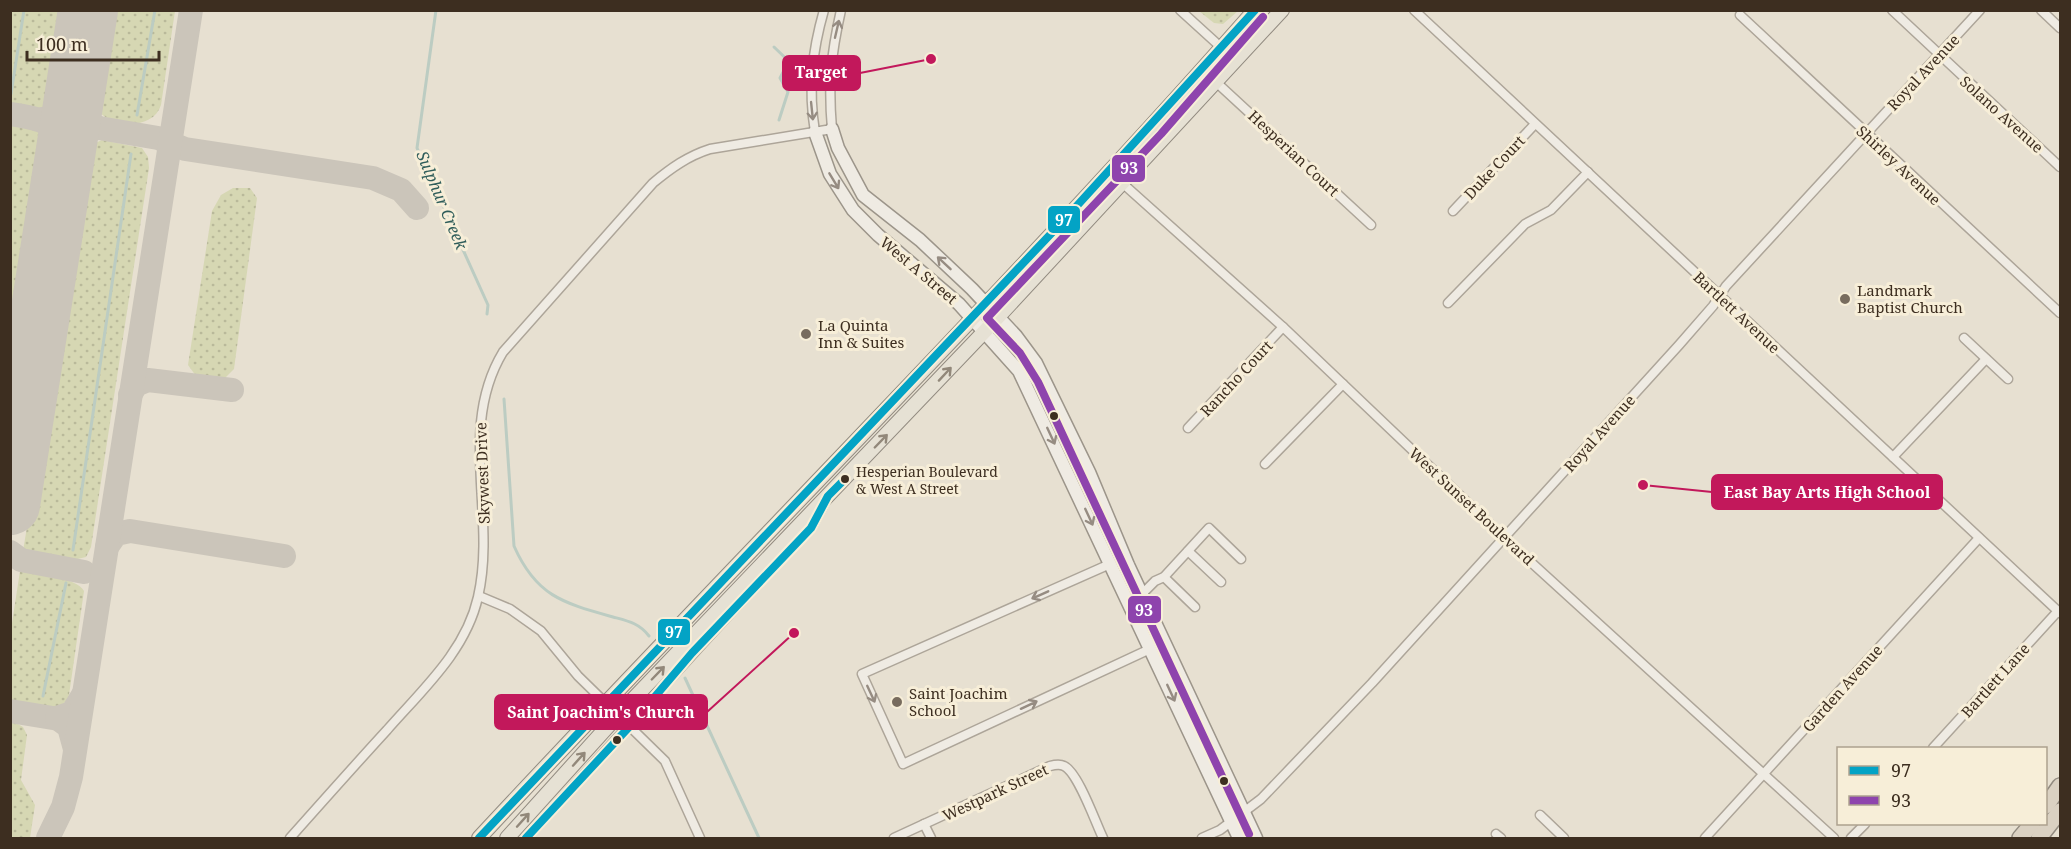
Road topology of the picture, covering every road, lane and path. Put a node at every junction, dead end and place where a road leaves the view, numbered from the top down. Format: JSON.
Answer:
{"nodes":[{"id":1,"x":824,"y":10,"type":"edge"},
{"id":2,"x":841,"y":10,"type":"edge"},
{"id":3,"x":1180,"y":10,"type":"edge"},
{"id":4,"x":1255,"y":10,"type":"edge"},
{"id":5,"x":1282,"y":10,"type":"edge"},
{"id":6,"x":1414,"y":10,"type":"edge"},
{"id":7,"x":1892,"y":10,"type":"edge"},
{"id":8,"x":1980,"y":10,"type":"edge"},
{"id":9,"x":2041,"y":10,"type":"edge"},
{"id":10,"x":1740,"y":15,"type":"dead end"},
{"id":11,"x":2061,"y":28,"type":"edge"},
{"id":12,"x":1222,"y":47,"type":"junction"},
{"id":13,"x":1938,"y":55,"type":"junction"},
{"id":14,"x":1235,"y":60,"type":"junction"},
{"id":15,"x":1216,"y":82,"type":"junction"},
{"id":16,"x":1535,"y":124,"type":"junction"},
{"id":17,"x":832,"y":129,"type":"junction"},
{"id":18,"x":815,"y":132,"type":"junction"},
{"id":19,"x":1866,"y":134,"type":"junction"},
{"id":20,"x":2061,"y":167,"type":"edge"},
{"id":21,"x":1588,"y":172,"type":"junction"},
{"id":22,"x":1111,"y":173,"type":"junction"},
{"id":23,"x":1123,"y":184,"type":"junction"},
{"id":24,"x":1453,"y":211,"type":"dead end"},
{"id":25,"x":1371,"y":225,"type":"dead end"},
{"id":26,"x":1720,"y":295,"type":"junction"},
{"id":27,"x":1448,"y":303,"type":"dead end"},
{"id":28,"x":986,"y":304,"type":"junction"},
{"id":29,"x":2061,"y":313,"type":"edge"},
{"id":30,"x":998,"y":317,"type":"junction"},
{"id":31,"x":973,"y":318,"type":"junction"},
{"id":32,"x":1283,"y":327,"type":"junction"},
{"id":33,"x":986,"y":331,"type":"junction"},
{"id":34,"x":1964,"y":338,"type":"dead end"},
{"id":35,"x":1986,"y":359,"type":"junction"},
{"id":36,"x":2008,"y":379,"type":"dead end"},
{"id":37,"x":1343,"y":384,"type":"junction"},
{"id":38,"x":1188,"y":428,"type":"dead end"},
{"id":39,"x":1893,"y":457,"type":"junction"},
{"id":40,"x":1064,"y":464,"type":"junction"},
{"id":41,"x":1265,"y":464,"type":"dead end"},
{"id":42,"x":1089,"y":472,"type":"junction"},
{"id":43,"x":828,"y":496,"type":"junction"},
{"id":44,"x":1504,"y":538,"type":"junction"},
{"id":45,"x":1979,"y":538,"type":"junction"},
{"id":46,"x":1188,"y":551,"type":"junction"},
{"id":47,"x":1241,"y":559,"type":"dead end"},
{"id":48,"x":1110,"y":564,"type":"junction"},
{"id":49,"x":1128,"y":565,"type":"junction"},
{"id":50,"x":1164,"y":577,"type":"junction"},
{"id":51,"x":1221,"y":582,"type":"dead end"},
{"id":52,"x":1142,"y":594,"type":"junction"},
{"id":53,"x":478,"y":596,"type":"junction"},
{"id":54,"x":1195,"y":607,"type":"dead end"},
{"id":55,"x":2059,"y":612,"type":"edge"},
{"id":56,"x":1150,"y":649,"type":"junction"},
{"id":57,"x":604,"y":703,"type":"junction"},
{"id":58,"x":618,"y":715,"type":"junction"},
{"id":59,"x":630,"y":726,"type":"junction"},
{"id":60,"x":1934,"y":747,"type":"edge"},
{"id":61,"x":1764,"y":774,"type":"junction"},
{"id":62,"x":2061,"y":786,"type":"edge"},
{"id":63,"x":2047,"y":805,"type":"edge"},
{"id":64,"x":1244,"y":812,"type":"junction"},
{"id":65,"x":2061,"y":812,"type":"edge"},
{"id":66,"x":1540,"y":815,"type":"dead end"},
{"id":67,"x":1231,"y":821,"type":"junction"},
{"id":68,"x":924,"y":824,"type":"junction"},
{"id":69,"x":1864,"y":825,"type":"edge"},
{"id":70,"x":2031,"y":825,"type":"edge"},
{"id":71,"x":290,"y":838,"type":"edge"},
{"id":72,"x":479,"y":838,"type":"edge"},
{"id":73,"x":507,"y":838,"type":"edge"},
{"id":74,"x":526,"y":838,"type":"edge"},
{"id":75,"x":700,"y":838,"type":"edge"},
{"id":76,"x":894,"y":838,"type":"edge"},
{"id":77,"x":931,"y":838,"type":"edge"},
{"id":78,"x":1103,"y":838,"type":"edge"},
{"id":79,"x":1202,"y":838,"type":"edge"},
{"id":80,"x":1239,"y":838,"type":"edge"},
{"id":81,"x":1256,"y":838,"type":"edge"},
{"id":82,"x":1564,"y":838,"type":"edge"},
{"id":83,"x":1705,"y":838,"type":"edge"},
{"id":84,"x":1834,"y":838,"type":"edge"},
{"id":85,"x":1851,"y":838,"type":"edge"},
{"id":86,"x":2020,"y":838,"type":"edge"},
{"id":87,"x":2039,"y":838,"type":"edge"}],
"edges":[{"from":1,"to":18,"type":"street","name":"West A Street","one_way":true},
{"from":17,"to":2,"type":"street","name":"West A Street","one_way":true},
{"from":3,"to":12,"type":"street"},
{"from":4,"to":12,"type":"main road"},
{"from":5,"to":14,"type":"main road"},
{"from":6,"to":16,"type":"street","name":"Bartlett Avenue"},
{"from":7,"to":13,"type":"street","name":"Solano Avenue"},
{"from":8,"to":13,"type":"street","name":"Royal Avenue"},
{"from":9,"to":11,"type":"street"},
{"from":10,"to":19,"type":"street","name":"Shirley Avenue"},
{"from":12,"to":14,"type":"street"},
{"from":12,"to":22,"type":"main road"},
{"from":13,"to":19,"type":"street","name":"Royal Avenue"},
{"from":13,"to":20,"type":"street","name":"Solano Avenue"},
{"from":14,"to":15,"type":"main road"},
{"from":15,"to":23,"type":"main road"},
{"from":15,"to":25,"type":"street","name":"Hesperian Court"},
{"from":16,"to":21,"type":"street","name":"Bartlett Avenue"},
{"from":16,"to":24,"type":"street","name":"Duke Court"},
{"from":17,"to":18,"type":"street","name":"Skywest Drive"},
{"from":28,"to":17,"type":"main road","name":"West A Street","one_way":true},
{"from":18,"to":31,"type":"main road","name":"West A Street","one_way":true},
{"from":18,"to":53,"type":"street","name":"Skywest Drive"},
{"from":19,"to":26,"type":"street","name":"Royal Avenue"},
{"from":19,"to":29,"type":"street","name":"Shirley Avenue"},
{"from":21,"to":26,"type":"street","name":"Bartlett Avenue"},
{"from":21,"to":27,"type":"street"},
{"from":22,"to":23,"type":"street","name":"West Sunset Boulevard"},
{"from":22,"to":28,"type":"main road"},
{"from":23,"to":30,"type":"main road"},
{"from":23,"to":32,"type":"street","name":"West Sunset Boulevard"},
{"from":26,"to":39,"type":"street","name":"Bartlett Avenue"},
{"from":26,"to":44,"type":"street","name":"Royal Avenue"},
{"from":28,"to":30,"type":"main road","name":"West A Street"},
{"from":28,"to":31,"type":"main road"},
{"from":30,"to":33,"type":"main road"},
{"from":30,"to":42,"type":"main road","name":"West A Street"},
{"from":31,"to":33,"type":"main road","name":"West A Street"},
{"from":31,"to":57,"type":"main road"},
{"from":32,"to":37,"type":"street","name":"West Sunset Boulevard"},
{"from":32,"to":38,"type":"street","name":"Rancho Court"},
{"from":33,"to":40,"type":"main road","name":"West A Street","one_way":true},
{"from":43,"to":33,"type":"main road","one_way":true},
{"from":34,"to":35,"type":"street"},
{"from":35,"to":36,"type":"street"},
{"from":35,"to":39,"type":"street"},
{"from":37,"to":41,"type":"street"},
{"from":37,"to":44,"type":"street","name":"West Sunset Boulevard"},
{"from":39,"to":45,"type":"street","name":"Bartlett Avenue"},
{"from":40,"to":42,"type":"main road"},
{"from":40,"to":48,"type":"main road","name":"West A Street","one_way":true},
{"from":42,"to":49,"type":"main road","name":"West A Street"},
{"from":58,"to":43,"type":"main road","one_way":true},
{"from":43,"to":59,"type":"street"},
{"from":44,"to":61,"type":"street","name":"West Sunset Boulevard"},
{"from":44,"to":64,"type":"street","name":"Royal Avenue"},
{"from":45,"to":55,"type":"street","name":"Bartlett Avenue"},
{"from":45,"to":61,"type":"street","name":"Garden Avenue"},
{"from":46,"to":47,"type":"street"},
{"from":46,"to":50,"type":"street"},
{"from":46,"to":51,"type":"street"},
{"from":48,"to":49,"type":"main road"},
{"from":48,"to":56,"type":"main road","name":"West A Street"},
{"from":48,"to":56,"type":"street","one_way":true},
{"from":49,"to":52,"type":"main road","name":"West A Street"},
{"from":50,"to":52,"type":"street"},
{"from":50,"to":54,"type":"street"},
{"from":52,"to":64,"type":"main road","name":"West A Street"},
{"from":53,"to":57,"type":"street"},
{"from":53,"to":71,"type":"street","name":"Skywest Drive"},
{"from":55,"to":60,"type":"street","name":"Bartlett Lane"},
{"from":56,"to":67,"type":"main road","name":"West A Street","one_way":true},
{"from":57,"to":58,"type":"street"},
{"from":57,"to":72,"type":"main road"},
{"from":58,"to":59,"type":"street"},
{"from":73,"to":58,"type":"main road","one_way":true},
{"from":59,"to":74,"type":"street"},
{"from":59,"to":75,"type":"street"},
{"from":61,"to":83,"type":"street","name":"Garden Avenue"},
{"from":61,"to":84,"type":"street","name":"West Sunset Boulevard"},
{"from":62,"to":63,"type":"highway"},
{"from":64,"to":67,"type":"street","name":"Royal Avenue"},
{"from":64,"to":81,"type":"main road","name":"West A Street"},
{"from":65,"to":87,"type":"highway"},
{"from":66,"to":82,"type":"street"},
{"from":67,"to":79,"type":"street","name":"Royal Avenue"},
{"from":67,"to":80,"type":"main road","name":"West A Street"},
{"from":68,"to":76,"type":"street","name":"Westpark Street"},
{"from":68,"to":77,"type":"street"},
{"from":68,"to":78,"type":"street","name":"Westpark Street"},
{"from":69,"to":85,"type":"street"},
{"from":70,"to":86,"type":"highway"}]}
